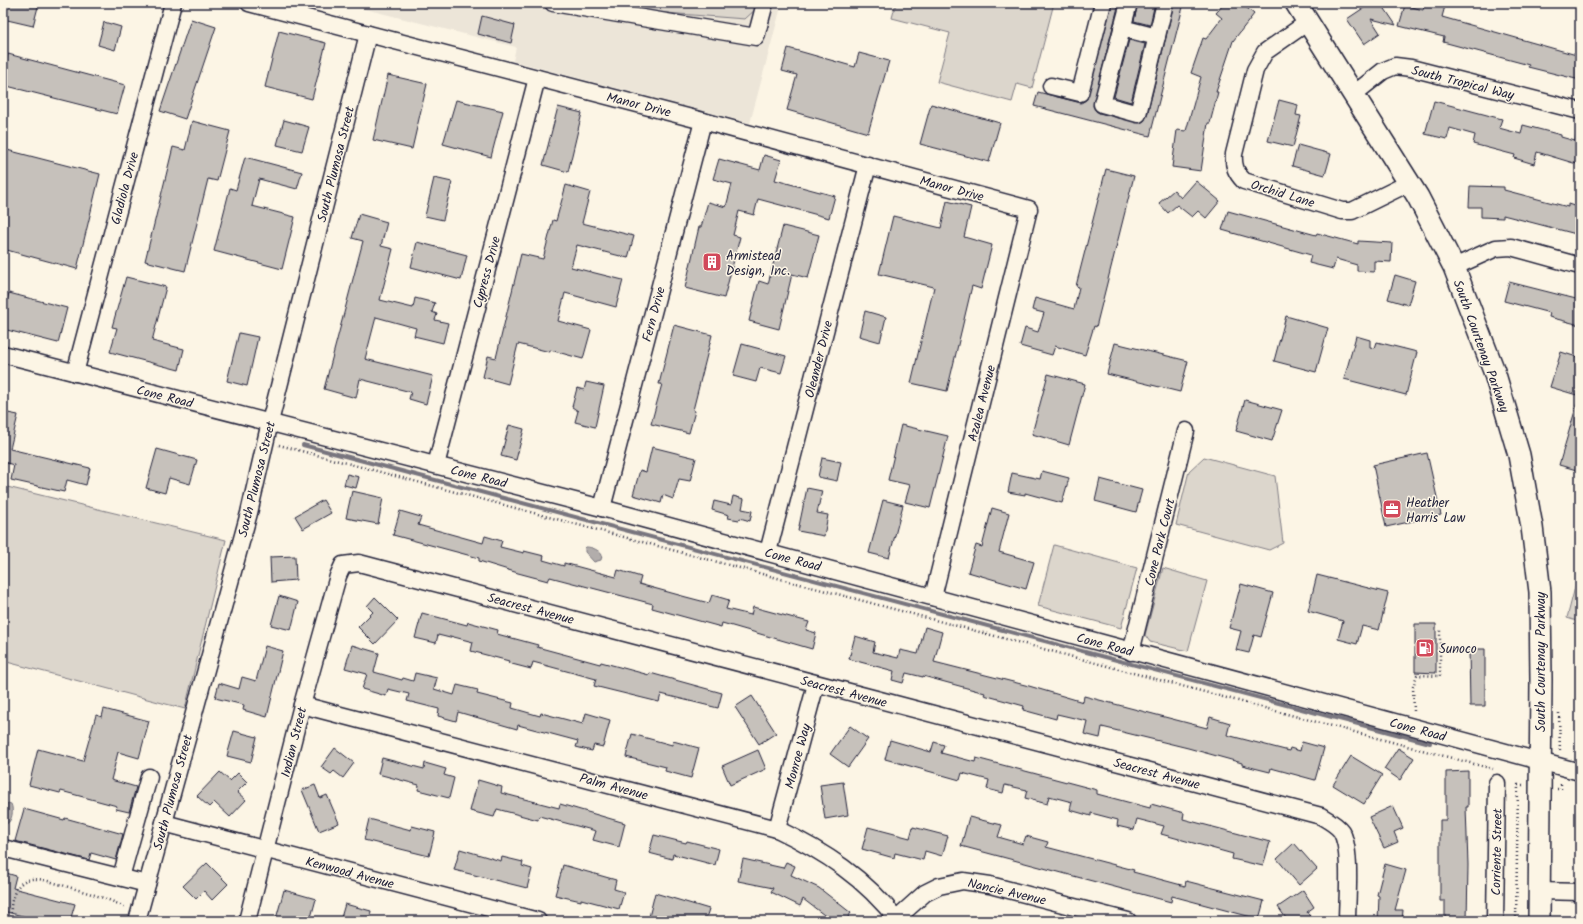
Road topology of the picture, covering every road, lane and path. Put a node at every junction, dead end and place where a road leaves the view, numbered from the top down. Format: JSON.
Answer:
{"nodes":[{"id":1,"x":173,"y":3,"type":"edge"},
{"id":2,"x":249,"y":3,"type":"edge"},
{"id":3,"x":553,"y":3,"type":"edge"},
{"id":4,"x":765,"y":3,"type":"edge"},
{"id":5,"x":1103,"y":3,"type":"edge"},
{"id":6,"x":1129,"y":3,"type":"edge"},
{"id":7,"x":1165,"y":3,"type":"edge"},
{"id":8,"x":1296,"y":3,"type":"edge"},
{"id":9,"x":1308,"y":22,"type":"junction"},
{"id":10,"x":1122,"y":28,"type":"junction"},
{"id":11,"x":368,"y":34,"type":"junction"},
{"id":12,"x":1157,"y":37,"type":"junction"},
{"id":13,"x":537,"y":78,"type":"junction"},
{"id":14,"x":1051,"y":86,"type":"dead end"},
{"id":15,"x":1354,"y":94,"type":"junction"},
{"id":16,"x":1580,"y":111,"type":"edge"},
{"id":17,"x":703,"y":121,"type":"junction"},
{"id":18,"x":868,"y":165,"type":"junction"},
{"id":19,"x":1409,"y":183,"type":"junction"},
{"id":20,"x":1029,"y":209,"type":"joint"},
{"id":21,"x":1580,"y":266,"type":"edge"},
{"id":22,"x":1454,"y":267,"type":"junction"},
{"id":23,"x":3,"y":354,"type":"edge"},
{"id":24,"x":74,"y":373,"type":"junction"},
{"id":25,"x":270,"y":422,"type":"junction"},
{"id":26,"x":1186,"y":431,"type":"dead end"},
{"id":27,"x":265,"y":441,"type":"junction"},
{"id":28,"x":436,"y":465,"type":"junction"},
{"id":29,"x":602,"y":508,"type":"junction"},
{"id":30,"x":768,"y":552,"type":"junction"},
{"id":31,"x":343,"y":565,"type":"joint"},
{"id":32,"x":934,"y":597,"type":"junction"},
{"id":33,"x":1440,"y":630,"type":"dead end"},
{"id":34,"x":1131,"y":652,"type":"junction"},
{"id":35,"x":816,"y":684,"type":"junction"},
{"id":36,"x":302,"y":705,"type":"junction"},
{"id":37,"x":1414,"y":711,"type":"dead end"},
{"id":38,"x":1540,"y":761,"type":"junction"},
{"id":39,"x":1580,"y":772,"type":"edge"},
{"id":40,"x":149,"y":777,"type":"dead end"},
{"id":41,"x":1498,"y":777,"type":"joint"},
{"id":42,"x":164,"y":823,"type":"junction"},
{"id":43,"x":777,"y":828,"type":"junction"},
{"id":44,"x":3,"y":848,"type":"edge"},
{"id":45,"x":266,"y":850,"type":"junction"},
{"id":46,"x":121,"y":877,"type":"junction"},
{"id":47,"x":147,"y":884,"type":"junction"},
{"id":48,"x":1540,"y":892,"type":"junction"},
{"id":49,"x":1580,"y":892,"type":"edge"},
{"id":50,"x":138,"y":918,"type":"edge"},
{"id":51,"x":897,"y":920,"type":"edge"},
{"id":52,"x":12,"y":921,"type":"edge"},
{"id":53,"x":247,"y":921,"type":"edge"},
{"id":54,"x":538,"y":921,"type":"edge"},
{"id":55,"x":1128,"y":921,"type":"edge"},
{"id":56,"x":1347,"y":921,"type":"edge"},
{"id":57,"x":1495,"y":921,"type":"edge"},
{"id":58,"x":1539,"y":921,"type":"edge"}],
"edges":[{"from":1,"to":24,"type":"street","name":"Gladiola Drive"},
{"from":2,"to":11,"type":"street","name":"Manor Drive"},
{"from":3,"to":4,"type":"street"},
{"from":5,"to":14,"type":"street"},
{"from":6,"to":10,"type":"street"},
{"from":7,"to":12,"type":"street"},
{"from":8,"to":9,"type":"main road","name":"South Courtenay Parkway"},
{"from":9,"to":15,"type":"main road","name":"South Courtenay Parkway"},
{"from":9,"to":19,"type":"street","name":"Orchid Lane"},
{"from":10,"to":12,"type":"street"},
{"from":10,"to":12,"type":"street"},
{"from":11,"to":13,"type":"street","name":"Manor Drive"},
{"from":11,"to":25,"type":"street","name":"South Plumosa Street"},
{"from":13,"to":17,"type":"street","name":"Manor Drive"},
{"from":13,"to":28,"type":"street","name":"Cypress Drive"},
{"from":15,"to":16,"type":"street","name":"South Tropical Way"},
{"from":15,"to":19,"type":"main road","name":"South Courtenay Parkway"},
{"from":17,"to":18,"type":"street","name":"Manor Drive"},
{"from":17,"to":29,"type":"street","name":"Fern Drive"},
{"from":18,"to":20,"type":"street","name":"Manor Drive"},
{"from":18,"to":30,"type":"street","name":"Oleander Drive"},
{"from":19,"to":22,"type":"main road","name":"South Courtenay Parkway"},
{"from":20,"to":32,"type":"street","name":"Azalea Avenue"},
{"from":21,"to":22,"type":"street"},
{"from":22,"to":38,"type":"main road","name":"South Courtenay Parkway"},
{"from":23,"to":24,"type":"street","name":"Cone Road"},
{"from":24,"to":25,"type":"street","name":"Cone Road"},
{"from":25,"to":27,"type":"street","name":"South Plumosa Street"},
{"from":25,"to":28,"type":"street","name":"Cone Road"},
{"from":26,"to":34,"type":"street","name":"Cone Park Court"},
{"from":27,"to":41,"type":"path"},
{"from":27,"to":42,"type":"street","name":"South Plumosa Street"},
{"from":28,"to":29,"type":"street","name":"Cone Road"},
{"from":29,"to":30,"type":"street","name":"Cone Road"},
{"from":30,"to":32,"type":"street","name":"Cone Road"},
{"from":31,"to":35,"type":"street","name":"Seacrest Avenue"},
{"from":31,"to":36,"type":"street","name":"Indian Street"},
{"from":32,"to":34,"type":"street","name":"Cone Road"},
{"from":33,"to":37,"type":"path"},
{"from":34,"to":38,"type":"street","name":"Cone Road"},
{"from":35,"to":43,"type":"street","name":"Monroe Way"},
{"from":35,"to":56,"type":"street","name":"Seacrest Avenue"},
{"from":36,"to":43,"type":"street","name":"Palm Avenue"},
{"from":36,"to":45,"type":"street","name":"Indian Street"},
{"from":38,"to":39,"type":"street","name":"Cone Road"},
{"from":38,"to":48,"type":"main road","name":"South Courtenay Parkway"},
{"from":40,"to":46,"type":"street"},
{"from":41,"to":57,"type":"street","name":"Corriente Street"},
{"from":42,"to":45,"type":"street","name":"Kenwood Avenue"},
{"from":42,"to":47,"type":"street","name":"South Plumosa Street"},
{"from":43,"to":51,"type":"street","name":"Palm Avenue"},
{"from":44,"to":46,"type":"street"},
{"from":45,"to":53,"type":"street","name":"Indian Street"},
{"from":45,"to":54,"type":"street","name":"Kenwood Avenue"},
{"from":46,"to":47,"type":"street"},
{"from":47,"to":50,"type":"street","name":"South Plumosa Street"},
{"from":48,"to":49,"type":"street"},
{"from":48,"to":58,"type":"main road","name":"South Courtenay Parkway"},
{"from":50,"to":52,"type":"path"},
{"from":51,"to":55,"type":"street","name":"Nancie Avenue"}]}
